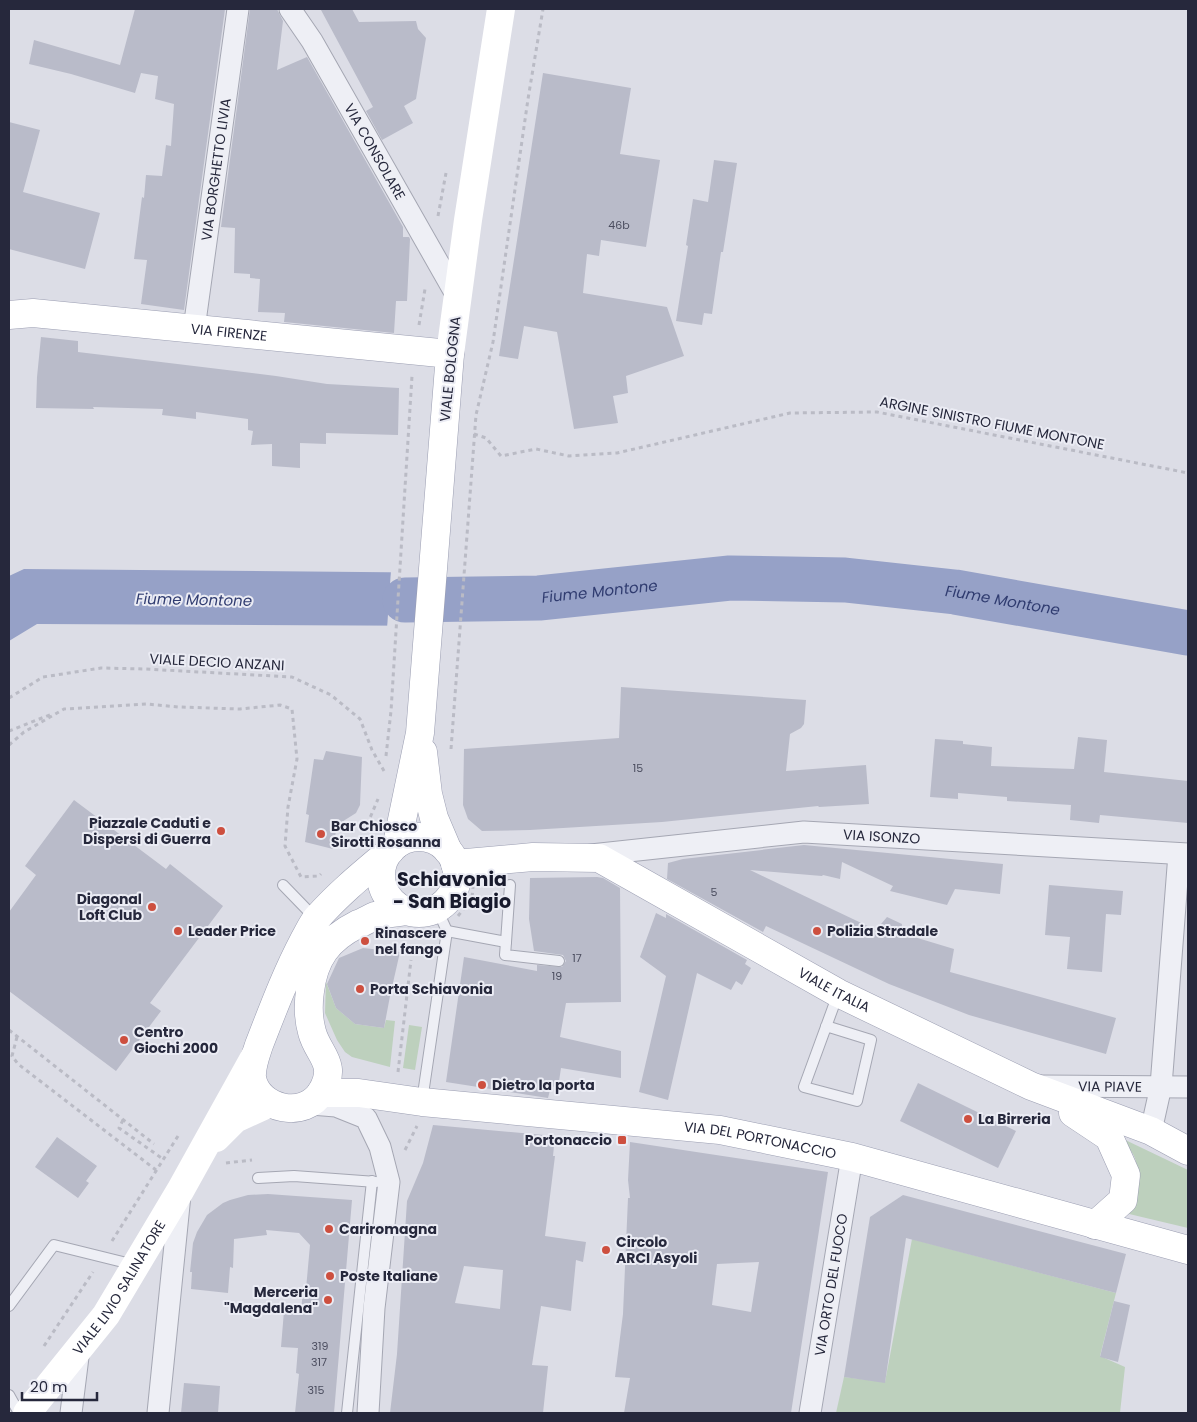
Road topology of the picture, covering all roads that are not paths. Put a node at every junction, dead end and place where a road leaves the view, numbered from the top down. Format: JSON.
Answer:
{"nodes":[{"id":1,"x":238,"y":9,"type":"edge"},
{"id":2,"x":290,"y":9,"type":"edge"},
{"id":3,"x":502,"y":9,"type":"edge"},
{"id":4,"x":458,"y":296,"type":"junction"},
{"id":5,"x":9,"y":315,"type":"edge"},
{"id":6,"x":194,"y":329,"type":"junction"},
{"id":7,"x":450,"y":354,"type":"junction"},
{"id":8,"x":421,"y":722,"type":"junction"},
{"id":9,"x":394,"y":847,"type":"junction"},
{"id":10,"x":1184,"y":854,"type":"edge"},
{"id":11,"x":578,"y":857,"type":"junction"},
{"id":12,"x":461,"y":859,"type":"junction"},
{"id":13,"x":283,"y":884,"type":"dead end"},
{"id":14,"x":510,"y":885,"type":"dead end"},
{"id":15,"x":307,"y":910,"type":"junction"},
{"id":16,"x":405,"y":911,"type":"junction"},
{"id":17,"x":442,"y":922,"type":"junction"},
{"id":18,"x":506,"y":942,"type":"junction"},
{"id":19,"x":558,"y":962,"type":"dead end"},
{"id":20,"x":838,"y":993,"type":"junction"},
{"id":21,"x":826,"y":1026,"type":"junction"},
{"id":22,"x":255,"y":1056,"type":"junction"},
{"id":23,"x":1031,"y":1086,"type":"junction"},
{"id":24,"x":1161,"y":1086,"type":"junction"},
{"id":25,"x":1188,"y":1087,"type":"edge"},
{"id":26,"x":315,"y":1098,"type":"junction"},
{"id":27,"x":408,"y":1100,"type":"junction"},
{"id":28,"x":270,"y":1103,"type":"junction"},
{"id":29,"x":1151,"y":1131,"type":"junction"},
{"id":30,"x":1188,"y":1151,"type":"edge"},
{"id":31,"x":200,"y":1153,"type":"junction"},
{"id":32,"x":852,"y":1157,"type":"junction"},
{"id":33,"x":258,"y":1178,"type":"dead end"},
{"id":34,"x":380,"y":1182,"type":"junction"},
{"id":35,"x":180,"y":1191,"type":"junction"},
{"id":36,"x":1095,"y":1226,"type":"junction"},
{"id":37,"x":1188,"y":1250,"type":"edge"},
{"id":38,"x":136,"y":1265,"type":"junction"},
{"id":39,"x":9,"y":1306,"type":"edge"},
{"id":40,"x":363,"y":1345,"type":"junction"},
{"id":41,"x":79,"y":1348,"type":"junction"},
{"id":42,"x":9,"y":1395,"type":"edge"},
{"id":43,"x":19,"y":1413,"type":"edge"},
{"id":44,"x":27,"y":1413,"type":"edge"},
{"id":45,"x":71,"y":1413,"type":"edge"},
{"id":46,"x":158,"y":1413,"type":"edge"},
{"id":47,"x":347,"y":1413,"type":"edge"},
{"id":48,"x":368,"y":1413,"type":"edge"},
{"id":49,"x":810,"y":1413,"type":"edge"}],
"edges":[{"from":1,"to":6,"type":"street","name":"VIA BORGHETTO LIVIA"},
{"from":2,"to":4,"type":"street","name":"VIA CONSOLARE"},
{"from":3,"to":4,"type":"main road","name":"VIALE BOLOGNA"},
{"from":4,"to":7,"type":"main road","name":"VIALE BOLOGNA"},
{"from":5,"to":6,"type":"main road","name":"VIA FIRENZE"},
{"from":6,"to":7,"type":"main road","name":"VIA FIRENZE"},
{"from":7,"to":8,"type":"main road","name":"VIALE BOLOGNA"},
{"from":8,"to":9,"type":"main road","name":"VIALE BOLOGNA"},
{"from":8,"to":12,"type":"main road","name":"VIALE BOLOGNA"},
{"from":9,"to":12,"type":"main road"},
{"from":9,"to":15,"type":"main road"},
{"from":9,"to":16,"type":"main road"},
{"from":10,"to":11,"type":"street","name":"VIA ISONZO"},
{"from":10,"to":24,"type":"street"},
{"from":11,"to":12,"type":"main road","name":"VIALE ITALIA"},
{"from":11,"to":20,"type":"main road","name":"VIALE ITALIA"},
{"from":12,"to":17,"type":"main road"},
{"from":13,"to":15,"type":"lane"},
{"from":14,"to":18,"type":"lane"},
{"from":15,"to":22,"type":"main road"},
{"from":16,"to":17,"type":"main road"},
{"from":16,"to":26,"type":"main road"},
{"from":17,"to":18,"type":"lane"},
{"from":17,"to":27,"type":"lane"},
{"from":18,"to":19,"type":"lane"},
{"from":20,"to":21,"type":"lane"},
{"from":20,"to":23,"type":"main road","name":"VIALE ITALIA"},
{"from":21,"to":21,"type":"lane"},
{"from":22,"to":28,"type":"main road"},
{"from":22,"to":31,"type":"main road","name":"VIALE LIVIO SALINATORE"},
{"from":23,"to":24,"type":"street","name":"VIA PIAVE"},
{"from":23,"to":29,"type":"main road","name":"VIALE ITALIA"},
{"from":23,"to":36,"type":"main road"},
{"from":24,"to":25,"type":"street","name":"VIA PIAVE"},
{"from":24,"to":29,"type":"street"},
{"from":26,"to":27,"type":"main road","name":"VIA DEL PORTONACCIO"},
{"from":26,"to":28,"type":"main road","name":"VIA DEL PORTONACCIO"},
{"from":26,"to":34,"type":"street"},
{"from":27,"to":32,"type":"main road","name":"VIA DEL PORTONACCIO"},
{"from":28,"to":31,"type":"main road"},
{"from":29,"to":30,"type":"main road","name":"VIALE ITALIA"},
{"from":31,"to":35,"type":"main road","name":"VIALE LIVIO SALINATORE"},
{"from":32,"to":36,"type":"main road","name":"VIA DEL PORTONACCIO"},
{"from":32,"to":49,"type":"street","name":"VIA ORTO DEL FUOCO"},
{"from":33,"to":34,"type":"lane"},
{"from":34,"to":40,"type":"street"},
{"from":35,"to":38,"type":"main road","name":"VIALE LIVIO SALINATORE"},
{"from":35,"to":46,"type":"street"},
{"from":36,"to":37,"type":"main road","name":"VIA DEL PORTONACCIO"},
{"from":38,"to":39,"type":"lane"},
{"from":38,"to":41,"type":"main road","name":"VIALE LIVIO SALINATORE"},
{"from":40,"to":47,"type":"lane"},
{"from":40,"to":48,"type":"street"},
{"from":41,"to":44,"type":"main road","name":"VIALE LIVIO SALINATORE"},
{"from":41,"to":45,"type":"street"},
{"from":42,"to":43,"type":"lane"}]}
